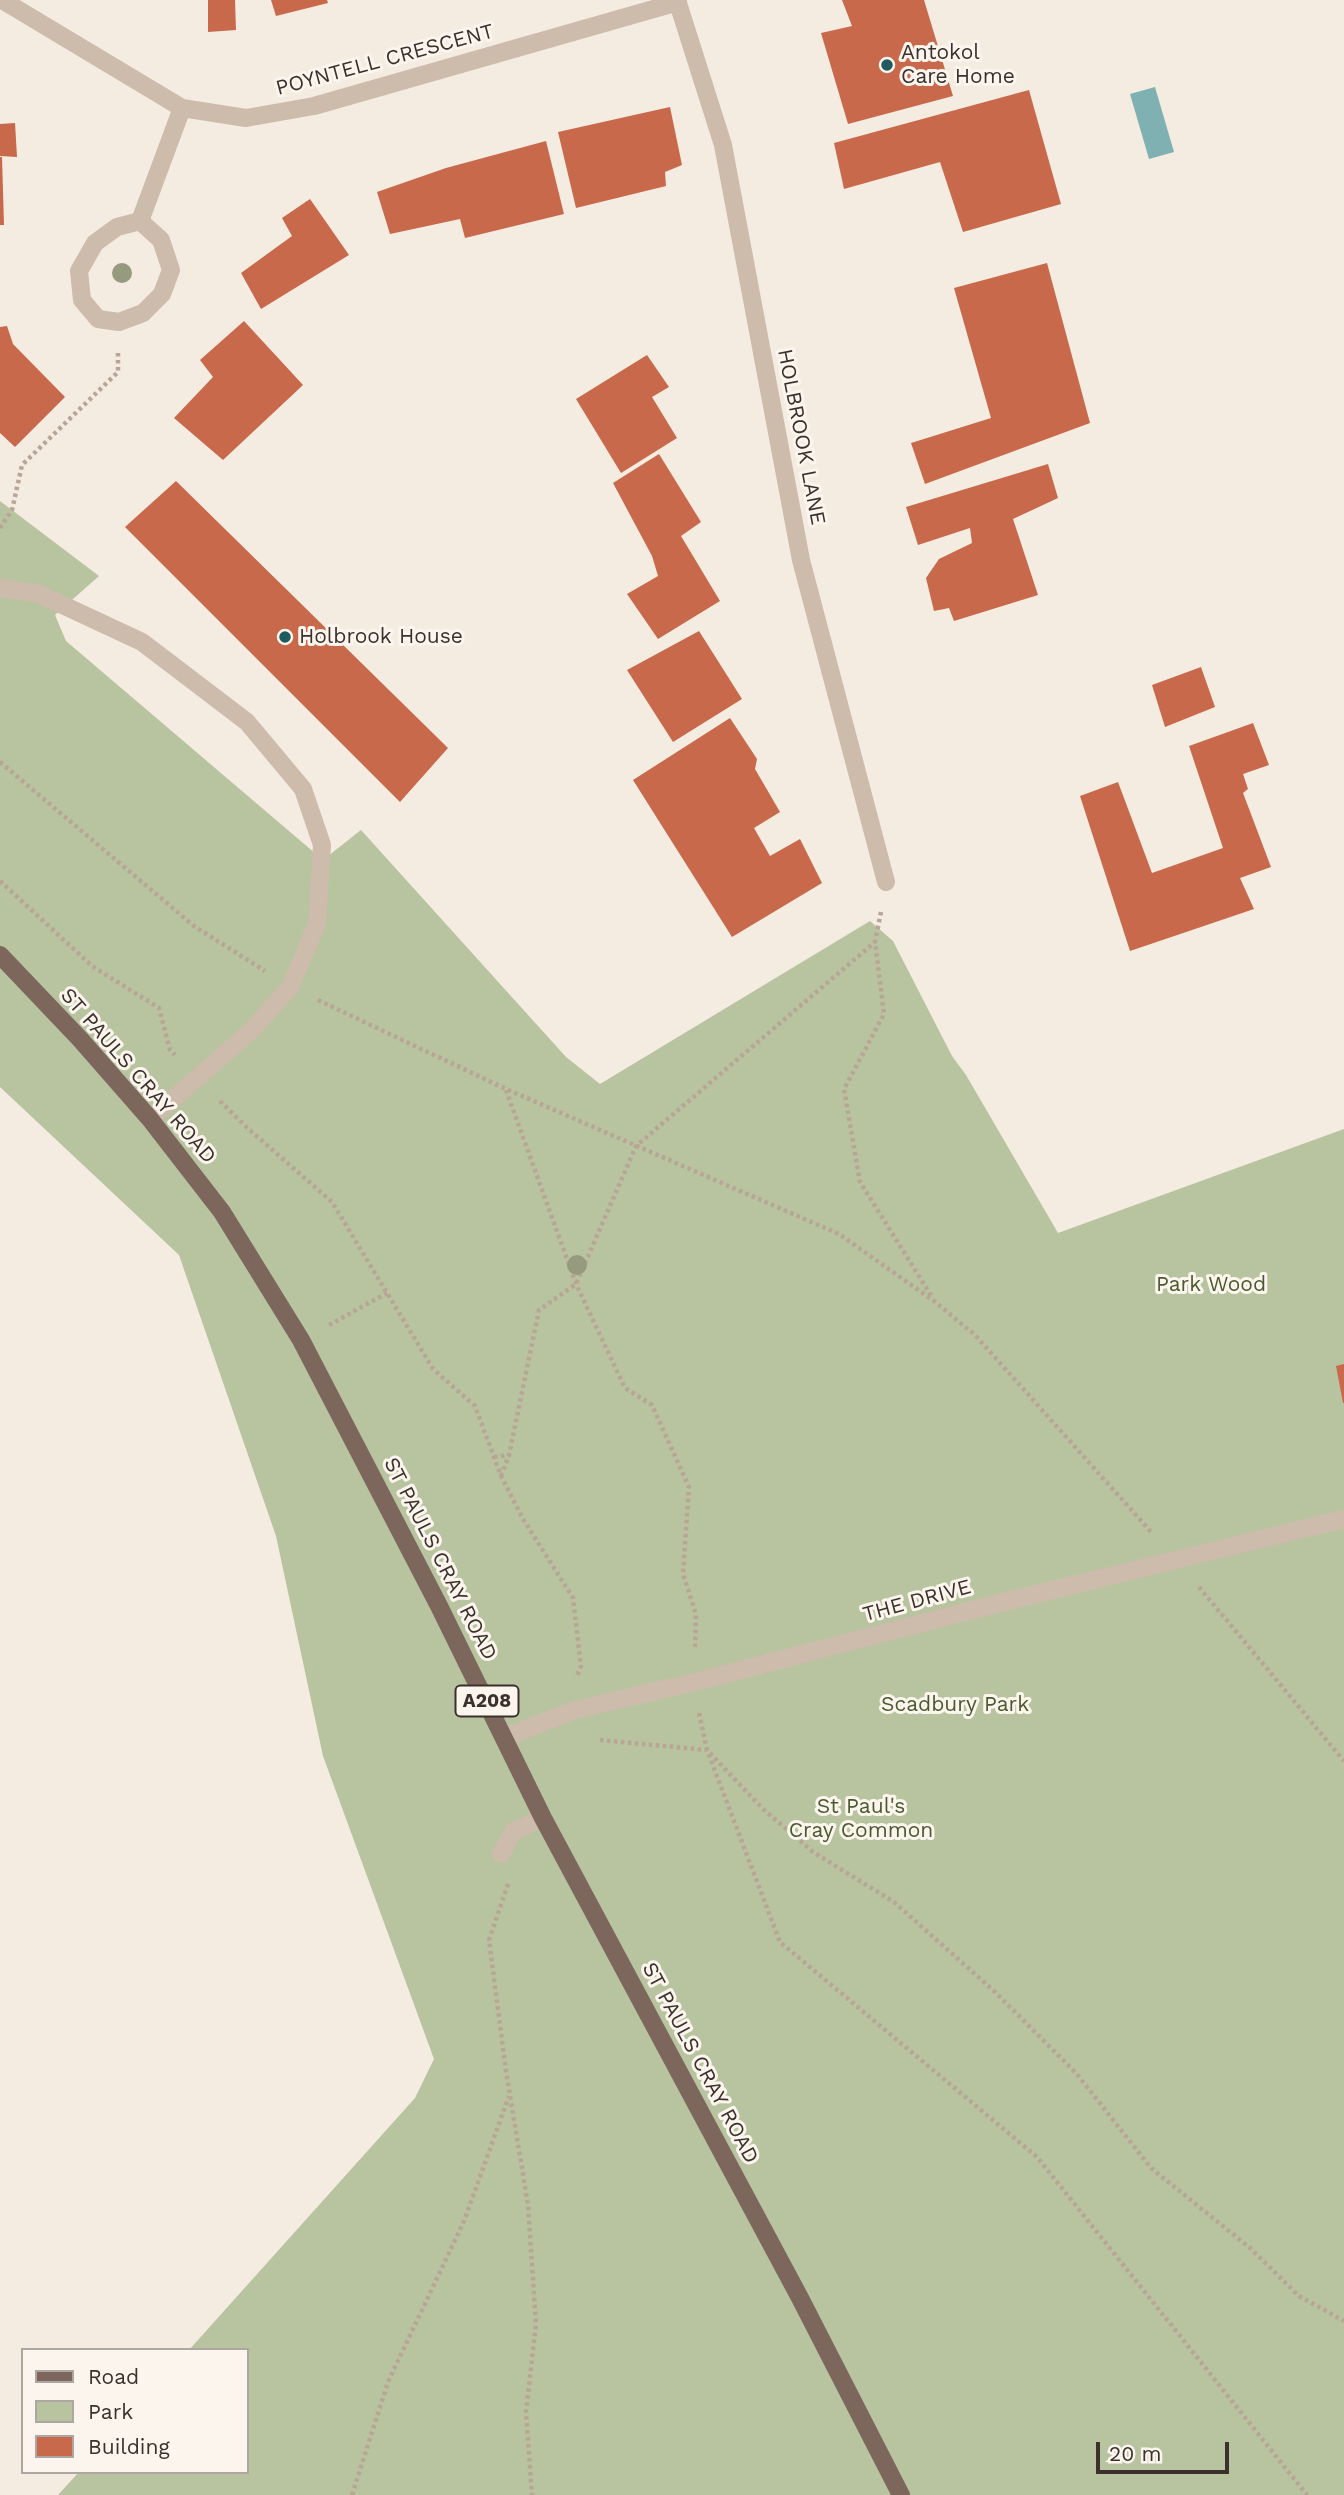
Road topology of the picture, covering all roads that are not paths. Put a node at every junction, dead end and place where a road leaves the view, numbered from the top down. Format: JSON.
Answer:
{"nodes":[{"id":1,"x":2,"y":0,"type":"edge"},
{"id":2,"x":677,"y":1,"type":"edge"},
{"id":3,"x":181,"y":108,"type":"junction"},
{"id":4,"x":140,"y":221,"type":"junction"},
{"id":5,"x":0,"y":588,"type":"edge"},
{"id":6,"x":886,"y":882,"type":"road end"},
{"id":7,"x":0,"y":955,"type":"edge"},
{"id":8,"x":150,"y":1119,"type":"junction"},
{"id":9,"x":1344,"y":1520,"type":"edge"},
{"id":10,"x":505,"y":1737,"type":"junction"},
{"id":11,"x":543,"y":1818,"type":"junction"},
{"id":12,"x":501,"y":1854,"type":"dead end"},
{"id":13,"x":901,"y":2495,"type":"edge"}],
"edges":[{"from":1,"to":3,"type":"street","name":"POYNTELL CRESCENT"},
{"from":2,"to":3,"type":"street","name":"POYNTELL CRESCENT"},
{"from":2,"to":6,"type":"street","name":"HOLBROOK LANE"},
{"from":3,"to":4,"type":"street"},
{"from":4,"to":4,"type":"street"},
{"from":5,"to":8,"type":"street"},
{"from":7,"to":8,"type":"main road","name":"ST PAULS CRAY ROAD","number":"A208"},
{"from":8,"to":10,"type":"main road","name":"ST PAULS CRAY ROAD","number":"A208"},
{"from":9,"to":10,"type":"street","name":"THE DRIVE"},
{"from":10,"to":11,"type":"main road","name":"ST PAULS CRAY ROAD","number":"A208"},
{"from":11,"to":12,"type":"street"},
{"from":11,"to":13,"type":"main road","name":"ST PAULS CRAY ROAD","number":"A208"}]}
